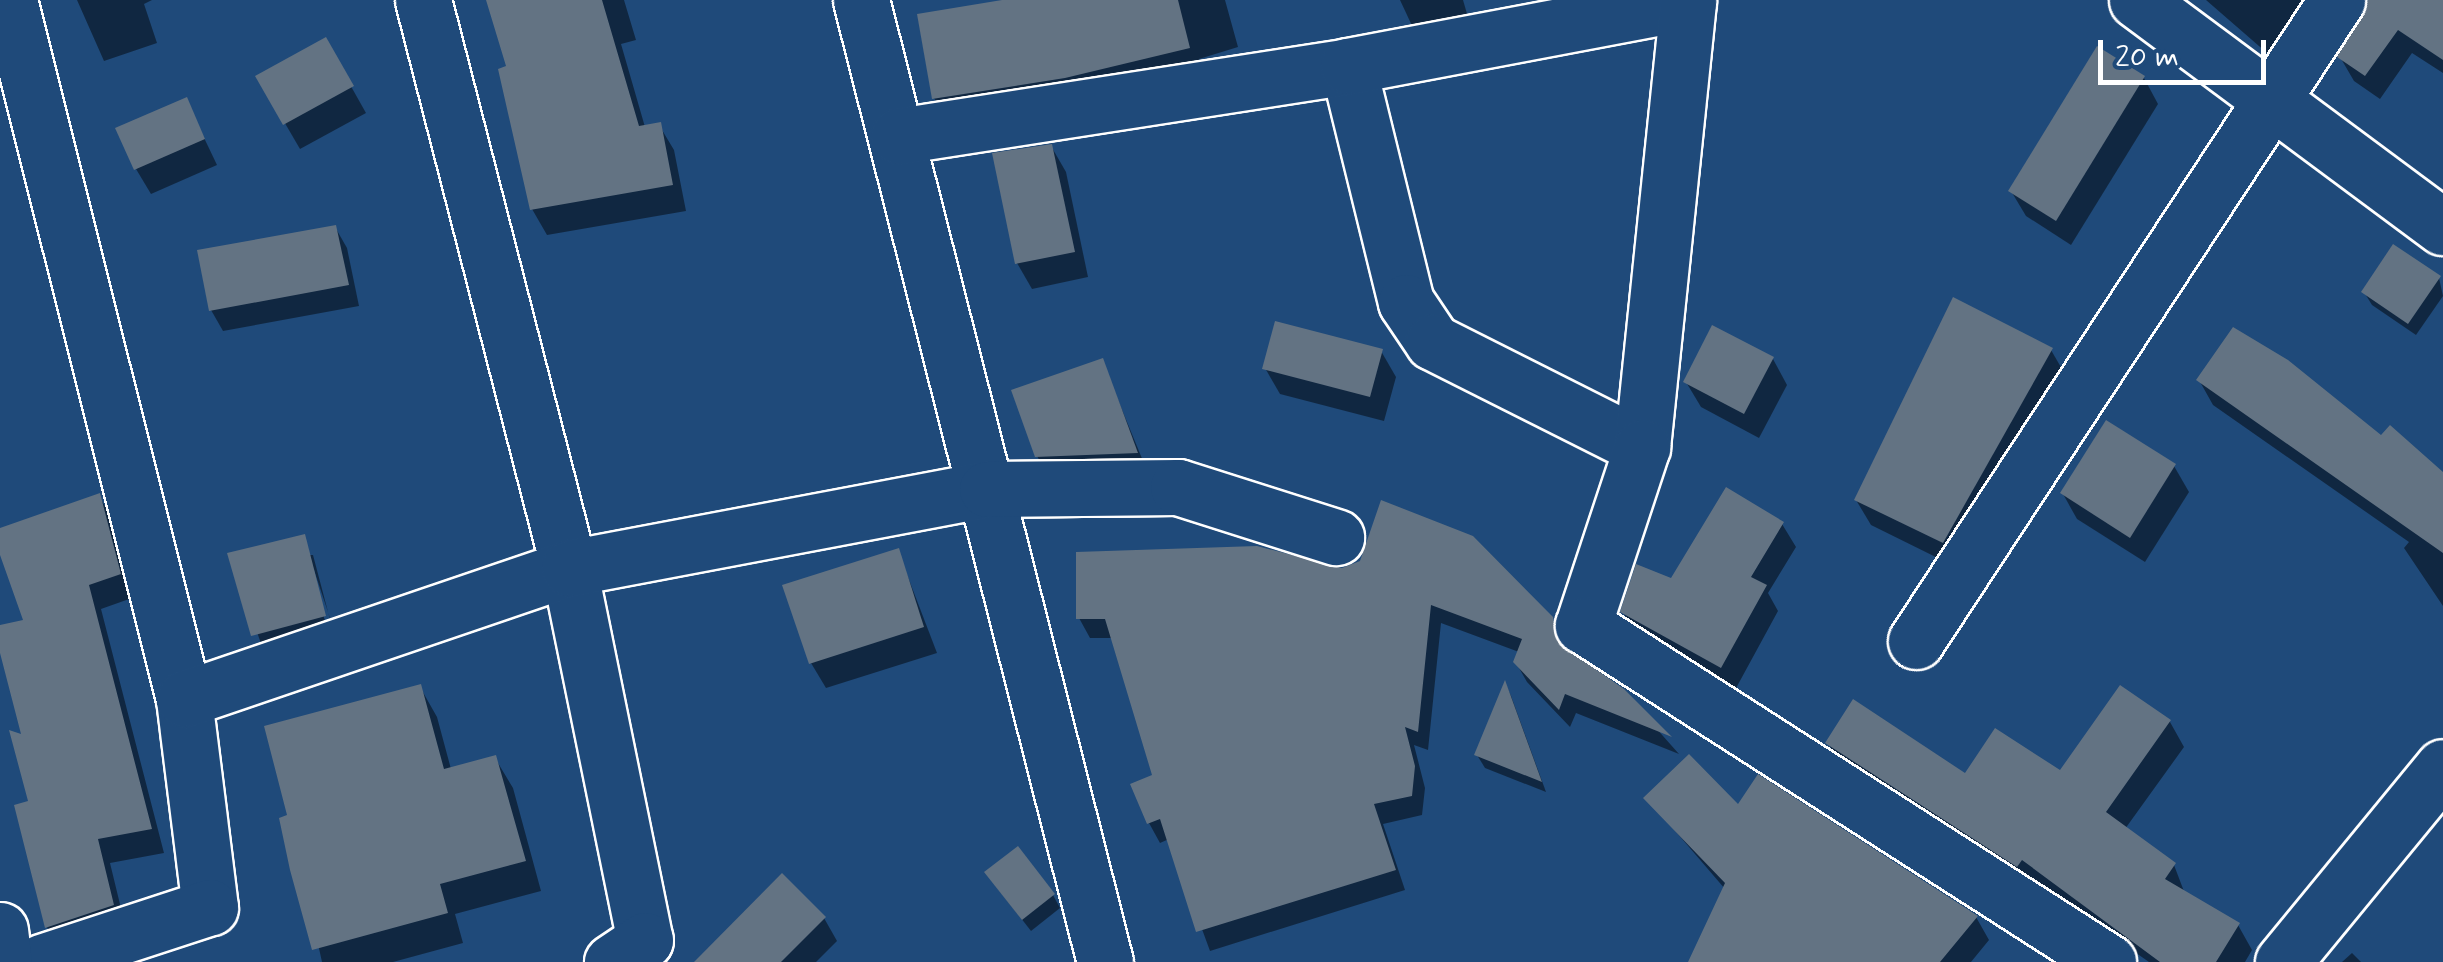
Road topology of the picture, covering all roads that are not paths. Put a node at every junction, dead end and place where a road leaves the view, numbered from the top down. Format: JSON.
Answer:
{"nodes":[{"id":1,"x":9,"y":0,"type":"edge"},
{"id":2,"x":423,"y":0,"type":"edge"},
{"id":3,"x":861,"y":0,"type":"edge"},
{"id":4,"x":2136,"y":0,"type":"edge"},
{"id":5,"x":2337,"y":0,"type":"edge"},
{"id":6,"x":1348,"y":66,"type":"junction"},
{"id":7,"x":2271,"y":105,"type":"junction"},
{"id":8,"x":898,"y":136,"type":"junction"},
{"id":9,"x":2443,"y":226,"type":"edge"},
{"id":10,"x":1642,"y":446,"type":"junction"},
{"id":11,"x":987,"y":489,"type":"junction"},
{"id":12,"x":1336,"y":537,"type":"dead end"},
{"id":13,"x":569,"y":568,"type":"junction"},
{"id":14,"x":1916,"y":641,"type":"dead end"},
{"id":15,"x":184,"y":699,"type":"junction"},
{"id":16,"x":2443,"y":768,"type":"edge"},
{"id":17,"x":0,"y":930,"type":"edge"},
{"id":18,"x":642,"y":955,"type":"edge"},
{"id":19,"x":4,"y":962,"type":"edge"},
{"id":20,"x":42,"y":962,"type":"edge"},
{"id":21,"x":1105,"y":962,"type":"edge"},
{"id":22,"x":2108,"y":962,"type":"edge"},
{"id":23,"x":2283,"y":962,"type":"edge"}],
"edges":[{"from":1,"to":15,"type":"street"},
{"from":2,"to":13,"type":"street"},
{"from":3,"to":8,"type":"street"},
{"from":4,"to":7,"type":"street"},
{"from":5,"to":7,"type":"street"},
{"from":6,"to":8,"type":"street"},
{"from":6,"to":10,"type":"street"},
{"from":6,"to":10,"type":"street"},
{"from":7,"to":9,"type":"street"},
{"from":7,"to":14,"type":"street"},
{"from":8,"to":11,"type":"street"},
{"from":10,"to":22,"type":"street"},
{"from":11,"to":12,"type":"street"},
{"from":11,"to":13,"type":"street"},
{"from":11,"to":21,"type":"street"},
{"from":13,"to":15,"type":"street"},
{"from":13,"to":18,"type":"street"},
{"from":15,"to":20,"type":"street"},
{"from":16,"to":23,"type":"street"},
{"from":17,"to":19,"type":"street"}]}
